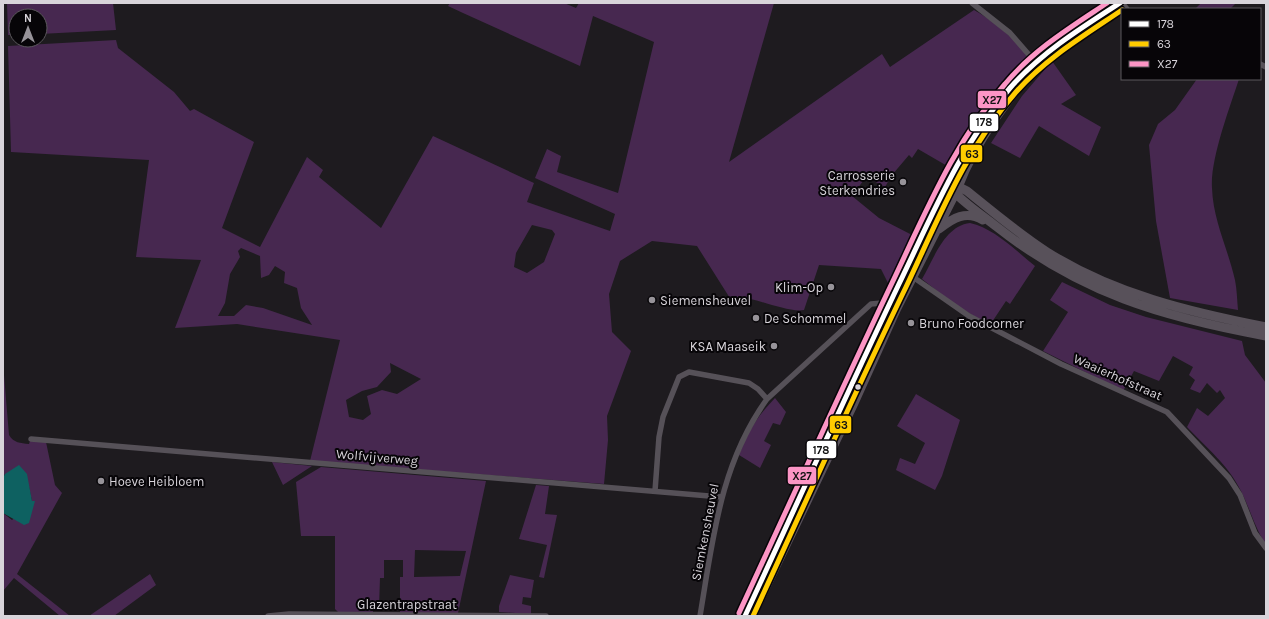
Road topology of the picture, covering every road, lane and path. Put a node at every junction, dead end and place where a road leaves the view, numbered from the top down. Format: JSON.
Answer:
{"nodes":[{"id":1,"x":972,"y":3,"type":"edge"},
{"id":2,"x":1121,"y":3,"type":"edge"},
{"id":3,"x":1037,"y":64,"type":"junction"},
{"id":4,"x":1013,"y":90,"type":"junction"},
{"id":5,"x":948,"y":184,"type":"junction"},
{"id":6,"x":958,"y":190,"type":"junction"},
{"id":7,"x":938,"y":230,"type":"junction"},
{"id":8,"x":1011,"y":238,"type":"junction"},
{"id":9,"x":913,"y":277,"type":"junction"},
{"id":10,"x":884,"y":307,"type":"junction"},
{"id":11,"x":1266,"y":327,"type":"edge"},
{"id":12,"x":1266,"y":336,"type":"edge"},
{"id":13,"x":847,"y":395,"type":"junction"},
{"id":14,"x":767,"y":399,"type":"junction"},
{"id":15,"x":854,"y":403,"type":"junction"},
{"id":16,"x":31,"y":439,"type":"dead end"},
{"id":17,"x":655,"y":491,"type":"junction"},
{"id":18,"x":721,"y":497,"type":"junction"},
{"id":19,"x":1266,"y":548,"type":"edge"},
{"id":20,"x":268,"y":616,"type":"edge"},
{"id":21,"x":546,"y":616,"type":"edge"},
{"id":22,"x":700,"y":616,"type":"edge"},
{"id":23,"x":745,"y":616,"type":"edge"},
{"id":24,"x":752,"y":616,"type":"edge"}],
"edges":[{"from":1,"to":3,"type":"street"},
{"from":2,"to":3,"type":"main road"},
{"from":3,"to":4,"type":"main road"},
{"from":4,"to":5,"type":"main road"},
{"from":4,"to":6,"type":"main road"},
{"from":5,"to":6,"type":"main road"},
{"from":5,"to":10,"type":"main road"},
{"from":6,"to":7,"type":"main road"},
{"from":6,"to":8,"type":"main road"},
{"from":6,"to":11,"type":"main road"},
{"from":7,"to":8,"type":"main road"},
{"from":7,"to":9,"type":"main road"},
{"from":8,"to":12,"type":"main road"},
{"from":9,"to":15,"type":"main road"},
{"from":9,"to":19,"type":"street","name":"Waaierhofstraat"},
{"from":10,"to":13,"type":"main road"},
{"from":10,"to":14,"type":"street","name":"Siemkensheuvel"},
{"from":13,"to":15,"type":"main road"},
{"from":13,"to":23,"type":"main road"},
{"from":14,"to":17,"type":"street"},
{"from":14,"to":18,"type":"street","name":"Siemkensheuvel"},
{"from":15,"to":24,"type":"main road"},
{"from":16,"to":17,"type":"street","name":"Wolfvijverweg"},
{"from":17,"to":18,"type":"street","name":"Wolfvijverweg"},
{"from":18,"to":22,"type":"street","name":"Siemkensheuvel"},
{"from":20,"to":21,"type":"street","name":"Glazentrapstraat"}]}
